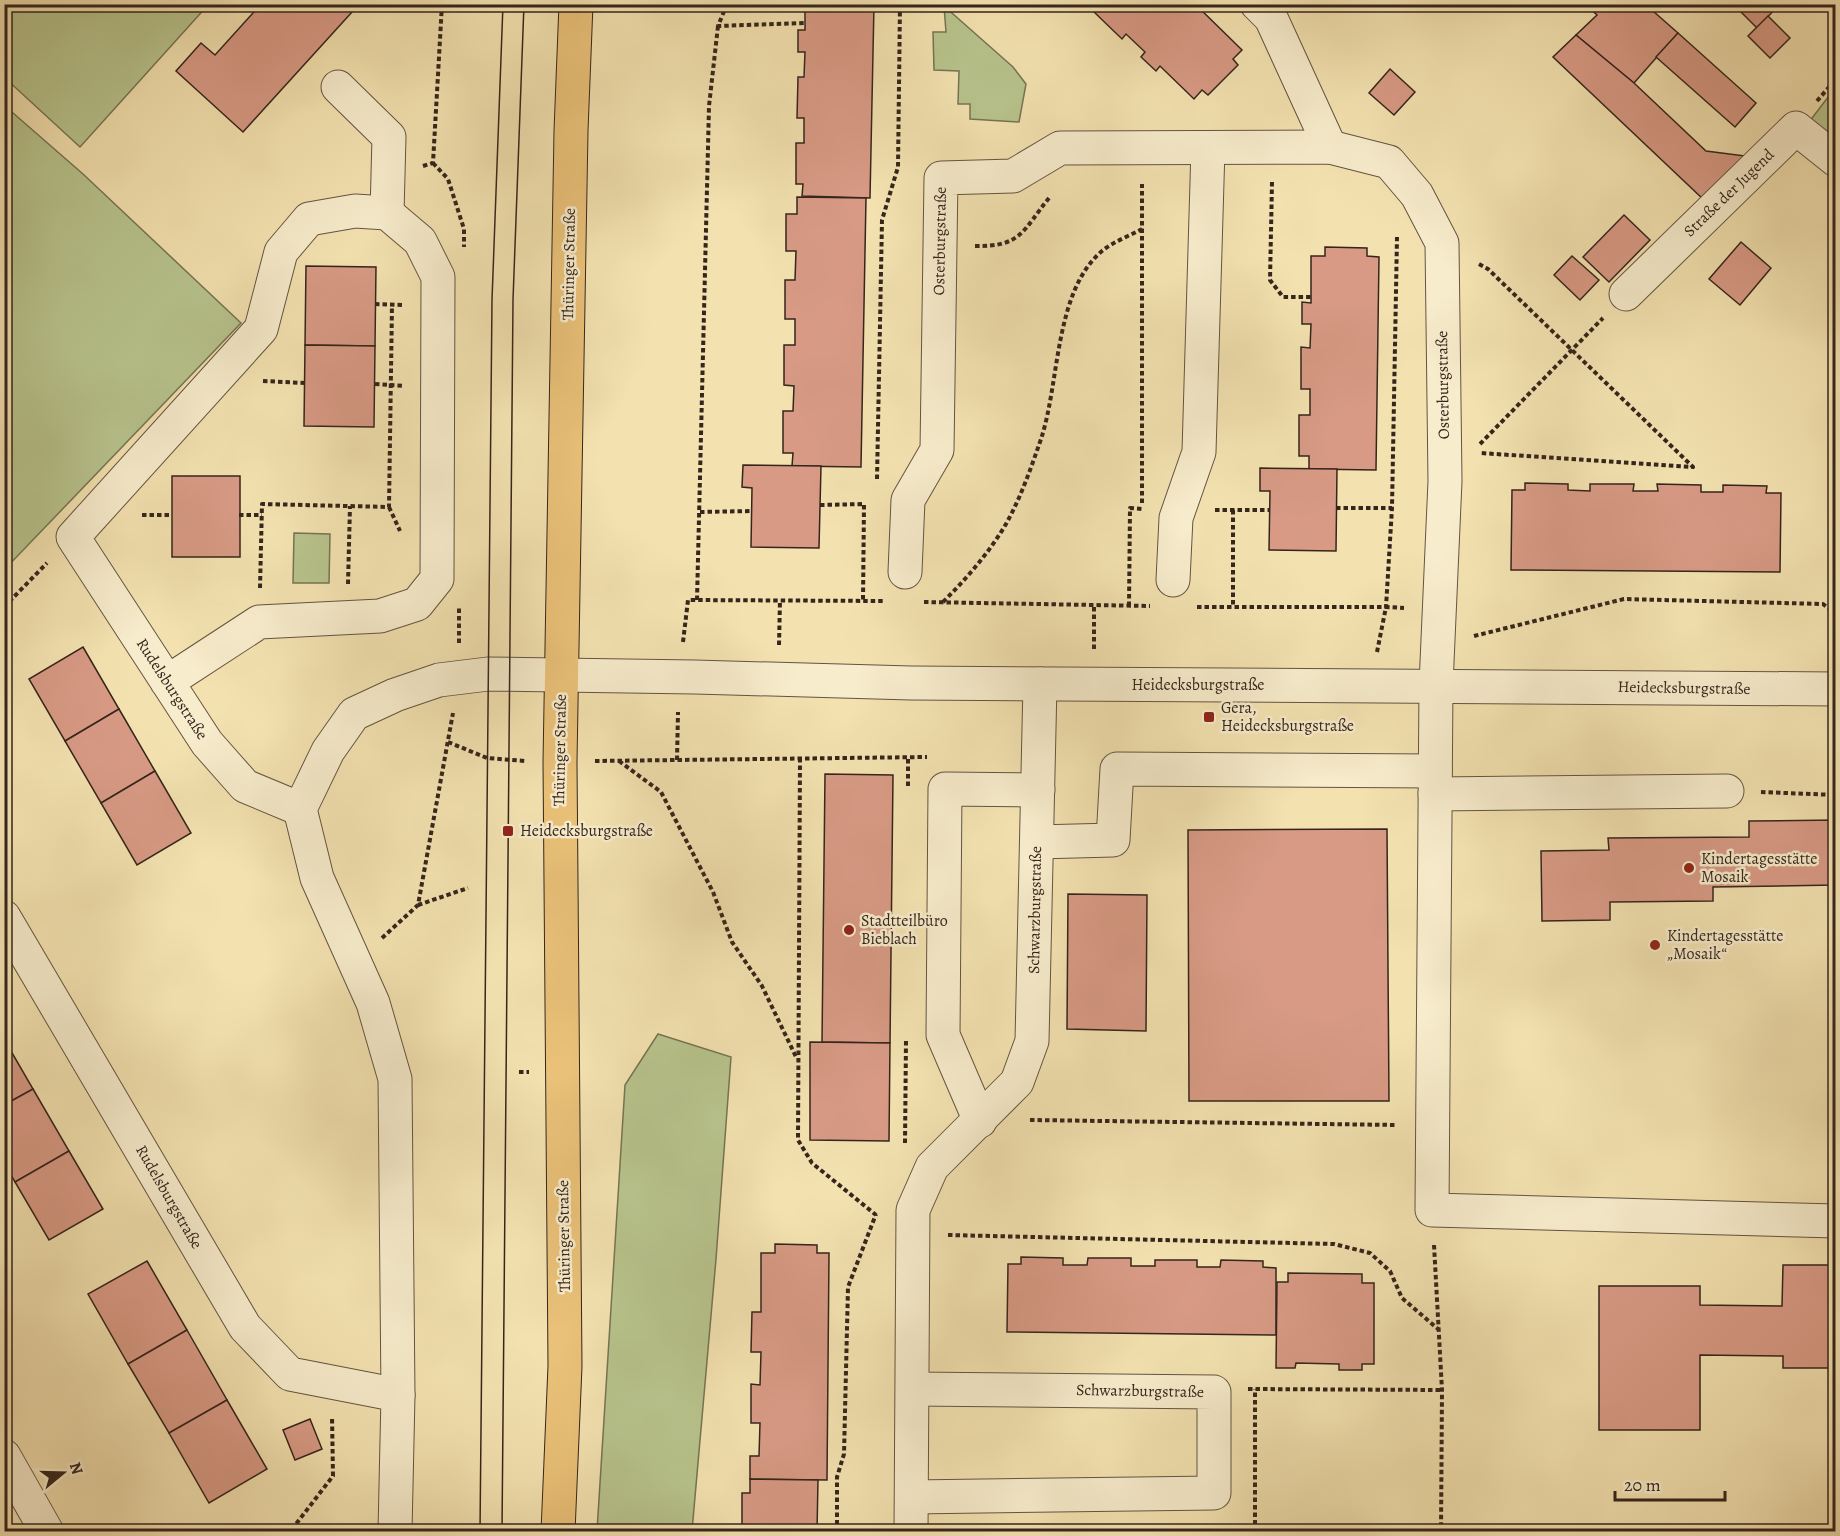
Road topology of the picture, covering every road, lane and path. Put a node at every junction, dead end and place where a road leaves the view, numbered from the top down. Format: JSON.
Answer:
{"nodes":[{"id":1,"x":442,"y":4,"type":"edge"},
{"id":2,"x":576,"y":4,"type":"edge"},
{"id":3,"x":727,"y":4,"type":"edge"},
{"id":4,"x":900,"y":4,"type":"edge"},
{"id":5,"x":1257,"y":4,"type":"edge"},
{"id":6,"x":805,"y":23,"type":"dead end"},
{"id":7,"x":718,"y":26,"type":"junction"},
{"id":8,"x":338,"y":87,"type":"dead end"},
{"id":9,"x":1330,"y":147,"type":"junction"},
{"id":10,"x":1208,"y":148,"type":"junction"},
{"id":11,"x":1836,"y":160,"type":"edge"},
{"id":12,"x":1142,"y":173,"type":"dead end"},
{"id":13,"x":1272,"y":175,"type":"dead end"},
{"id":14,"x":387,"y":176,"type":"junction"},
{"id":15,"x":1053,"y":193,"type":"dead end"},
{"id":16,"x":387,"y":213,"type":"junction"},
{"id":17,"x":1398,"y":226,"type":"dead end"},
{"id":18,"x":1142,"y":229,"type":"junction"},
{"id":19,"x":1442,"y":243,"type":"junction"},
{"id":20,"x":939,"y":246,"type":"junction"},
{"id":21,"x":1626,"y":294,"type":"dead end"},
{"id":22,"x":1311,"y":297,"type":"dead end"},
{"id":23,"x":392,"y":305,"type":"dead end"},
{"id":24,"x":1587,"y":334,"type":"dead end"},
{"id":25,"x":1572,"y":349,"type":"junction"},
{"id":26,"x":1472,"y":453,"type":"junction"},
{"id":27,"x":877,"y":480,"type":"dead end"},
{"id":28,"x":1444,"y":481,"type":"junction"},
{"id":29,"x":864,"y":504,"type":"junction"},
{"id":30,"x":870,"y":504,"type":"dead end"},
{"id":31,"x":820,"y":505,"type":"dead end"},
{"id":32,"x":350,"y":506,"type":"junction"},
{"id":33,"x":1336,"y":508,"type":"dead end"},
{"id":34,"x":1392,"y":508,"type":"junction"},
{"id":35,"x":1142,"y":509,"type":"junction"},
{"id":36,"x":1179,"y":509,"type":"junction"},
{"id":37,"x":1233,"y":510,"type":"junction"},
{"id":38,"x":1269,"y":510,"type":"dead end"},
{"id":39,"x":700,"y":512,"type":"junction"},
{"id":40,"x":752,"y":512,"type":"dead end"},
{"id":41,"x":239,"y":514,"type":"dead end"},
{"id":42,"x":262,"y":515,"type":"junction"},
{"id":43,"x":73,"y":537,"type":"junction"},
{"id":44,"x":905,"y":572,"type":"dead end"},
{"id":45,"x":1167,"y":593,"type":"joint"},
{"id":46,"x":697,"y":600,"type":"junction"},
{"id":47,"x":780,"y":600,"type":"junction"},
{"id":48,"x":862,"y":601,"type":"junction"},
{"id":49,"x":893,"y":601,"type":"dead end"},
{"id":50,"x":923,"y":602,"type":"dead end"},
{"id":51,"x":943,"y":602,"type":"junction"},
{"id":52,"x":1094,"y":605,"type":"junction"},
{"id":53,"x":1129,"y":606,"type":"junction"},
{"id":54,"x":4,"y":607,"type":"edge"},
{"id":55,"x":1192,"y":607,"type":"dead end"},
{"id":56,"x":1233,"y":607,"type":"junction"},
{"id":57,"x":1386,"y":608,"type":"junction"},
{"id":58,"x":1440,"y":608,"type":"junction"},
{"id":59,"x":1836,"y":614,"type":"edge"},
{"id":60,"x":348,"y":618,"type":"junction"},
{"id":61,"x":259,"y":622,"type":"junction"},
{"id":62,"x":1438,"y":645,"type":"junction"},
{"id":63,"x":561,"y":676,"type":"junction"},
{"id":64,"x":678,"y":677,"type":"junction"},
{"id":65,"x":778,"y":679,"type":"junction"},
{"id":66,"x":167,"y":682,"type":"junction"},
{"id":67,"x":1040,"y":684,"type":"junction"},
{"id":68,"x":1094,"y":684,"type":"junction"},
{"id":69,"x":1371,"y":686,"type":"junction"},
{"id":70,"x":1436,"y":686,"type":"junction"},
{"id":71,"x":1836,"y":689,"type":"edge"},
{"id":72,"x":908,"y":757,"type":"junction"},
{"id":73,"x":932,"y":757,"type":"dead end"},
{"id":74,"x":800,"y":758,"type":"junction"},
{"id":75,"x":677,"y":759,"type":"junction"},
{"id":76,"x":618,"y":760,"type":"junction"},
{"id":77,"x":560,"y":762,"type":"junction"},
{"id":78,"x":1435,"y":782,"type":"junction"},
{"id":79,"x":1038,"y":790,"type":"junction"},
{"id":80,"x":1727,"y":791,"type":"joint"},
{"id":81,"x":908,"y":792,"type":"dead end"},
{"id":82,"x":1836,"y":795,"type":"edge"},
{"id":83,"x":300,"y":809,"type":"junction"},
{"id":84,"x":1036,"y":842,"type":"junction"},
{"id":85,"x":468,"y":888,"type":"dead end"},
{"id":86,"x":418,"y":905,"type":"junction"},
{"id":87,"x":4,"y":917,"type":"edge"},
{"id":88,"x":356,"y":963,"type":"junction"},
{"id":89,"x":906,"y":1038,"type":"dead end"},
{"id":90,"x":798,"y":1062,"type":"junction"},
{"id":91,"x":1029,"y":1120,"type":"dead end"},
{"id":92,"x":980,"y":1121,"type":"junction"},
{"id":93,"x":1432,"y":1125,"type":"junction"},
{"id":94,"x":901,"y":1154,"type":"dead end"},
{"id":95,"x":880,"y":1204,"type":"dead end"},
{"id":96,"x":876,"y":1215,"type":"junction"},
{"id":97,"x":1836,"y":1221,"type":"edge"},
{"id":98,"x":947,"y":1235,"type":"dead end"},
{"id":99,"x":1436,"y":1264,"type":"dead end"},
{"id":100,"x":1438,"y":1329,"type":"junction"},
{"id":101,"x":331,"y":1383,"type":"junction"},
{"id":102,"x":913,"y":1389,"type":"junction"},
{"id":103,"x":1255,"y":1389,"type":"junction"},
{"id":104,"x":1442,"y":1390,"type":"junction"},
{"id":105,"x":1214,"y":1392,"type":"junction"},
{"id":106,"x":398,"y":1395,"type":"junction"},
{"id":107,"x":4,"y":1456,"type":"edge"},
{"id":108,"x":912,"y":1497,"type":"junction"},
{"id":109,"x":47,"y":1532,"type":"edge"},
{"id":110,"x":284,"y":1532,"type":"edge"},
{"id":111,"x":395,"y":1532,"type":"edge"},
{"id":112,"x":558,"y":1532,"type":"edge"},
{"id":113,"x":837,"y":1532,"type":"edge"},
{"id":114,"x":911,"y":1532,"type":"edge"},
{"id":115,"x":1255,"y":1532,"type":"edge"},
{"id":116,"x":1441,"y":1532,"type":"edge"}],
"edges":[{"from":1,"to":14,"type":"path"},
{"from":2,"to":63,"type":"main road","name":"Thüringer Straße"},
{"from":3,"to":7,"type":"path"},
{"from":4,"to":27,"type":"path"},
{"from":5,"to":9,"type":"street"},
{"from":6,"to":7,"type":"path"},
{"from":7,"to":39,"type":"path"},
{"from":8,"to":14,"type":"street"},
{"from":9,"to":10,"type":"street","name":"Osterburgstraße"},
{"from":9,"to":19,"type":"street","name":"Osterburgstraße"},
{"from":10,"to":20,"type":"street","name":"Osterburgstraße"},
{"from":10,"to":36,"type":"street"},
{"from":11,"to":21,"type":"street","name":"Straße der Jugend"},
{"from":12,"to":18,"type":"path"},
{"from":13,"to":22,"type":"path"},
{"from":14,"to":16,"type":"street"},
{"from":15,"to":20,"type":"path"},
{"from":16,"to":43,"type":"street"},
{"from":16,"to":60,"type":"street"},
{"from":17,"to":34,"type":"path"},
{"from":18,"to":35,"type":"path"},
{"from":18,"to":51,"type":"path"},
{"from":19,"to":25,"type":"path"},
{"from":19,"to":28,"type":"street","name":"Osterburgstraße"},
{"from":20,"to":44,"type":"street","name":"Osterburgstraße"},
{"from":23,"to":32,"type":"path"},
{"from":24,"to":25,"type":"path"},
{"from":25,"to":26,"type":"path"},
{"from":25,"to":26,"type":"path"},
{"from":26,"to":28,"type":"path"},
{"from":28,"to":58,"type":"street","name":"Osterburgstraße"},
{"from":29,"to":30,"type":"path"},
{"from":29,"to":31,"type":"path"},
{"from":29,"to":48,"type":"path"},
{"from":32,"to":42,"type":"path"},
{"from":32,"to":60,"type":"path"},
{"from":33,"to":34,"type":"path"},
{"from":34,"to":57,"type":"path"},
{"from":35,"to":36,"type":"path"},
{"from":35,"to":53,"type":"path"},
{"from":36,"to":37,"type":"path"},
{"from":36,"to":45,"type":"street"},
{"from":37,"to":38,"type":"path"},
{"from":37,"to":56,"type":"path"},
{"from":39,"to":40,"type":"path"},
{"from":39,"to":46,"type":"path"},
{"from":41,"to":42,"type":"path"},
{"from":42,"to":61,"type":"path"},
{"from":43,"to":54,"type":"path"},
{"from":43,"to":66,"type":"street","name":"Rudelsburgstraße"},
{"from":45,"to":53,"type":"path"},
{"from":46,"to":47,"type":"path"},
{"from":46,"to":64,"type":"path"},
{"from":47,"to":48,"type":"path"},
{"from":47,"to":65,"type":"path"},
{"from":48,"to":49,"type":"path"},
{"from":50,"to":51,"type":"path"},
{"from":51,"to":52,"type":"path"},
{"from":52,"to":53,"type":"path"},
{"from":52,"to":68,"type":"path"},
{"from":55,"to":56,"type":"path"},
{"from":56,"to":57,"type":"path"},
{"from":57,"to":58,"type":"path"},
{"from":57,"to":69,"type":"path"},
{"from":58,"to":62,"type":"street","name":"Osterburgstraße"},
{"from":59,"to":62,"type":"path"},
{"from":60,"to":61,"type":"street"},
{"from":61,"to":66,"type":"street"},
{"from":62,"to":70,"type":"street","name":"Osterburgstraße"},
{"from":63,"to":64,"type":"street","name":"Heidecksburgstraße"},
{"from":63,"to":77,"type":"main road","name":"Thüringer Straße"},
{"from":63,"to":83,"type":"street"},
{"from":64,"to":65,"type":"street","name":"Heidecksburgstraße"},
{"from":64,"to":75,"type":"path"},
{"from":65,"to":67,"type":"street","name":"Heidecksburgstraße"},
{"from":66,"to":83,"type":"street","name":"Rudelsburgstraße"},
{"from":67,"to":68,"type":"street","name":"Heidecksburgstraße"},
{"from":67,"to":79,"type":"street","name":"Schwarzburgstraße"},
{"from":68,"to":69,"type":"street","name":"Heidecksburgstraße"},
{"from":69,"to":70,"type":"street","name":"Heidecksburgstraße"},
{"from":70,"to":71,"type":"street","name":"Heidecksburgstraße"},
{"from":70,"to":78,"type":"street","name":"Osterburgstraße"},
{"from":72,"to":73,"type":"path"},
{"from":72,"to":74,"type":"path"},
{"from":72,"to":81,"type":"path"},
{"from":74,"to":75,"type":"path"},
{"from":74,"to":90,"type":"path"},
{"from":75,"to":76,"type":"path"},
{"from":76,"to":77,"type":"path"},
{"from":76,"to":90,"type":"path"},
{"from":77,"to":86,"type":"path"},
{"from":77,"to":112,"type":"main road","name":"Thüringer Straße"},
{"from":78,"to":80,"type":"street"},
{"from":78,"to":84,"type":"street"},
{"from":78,"to":93,"type":"street","name":"Osterburgstraße"},
{"from":79,"to":84,"type":"street","name":"Schwarzburgstraße"},
{"from":79,"to":92,"type":"street"},
{"from":80,"to":82,"type":"path"},
{"from":83,"to":88,"type":"street"},
{"from":84,"to":92,"type":"street","name":"Schwarzburgstraße"},
{"from":85,"to":86,"type":"path"},
{"from":86,"to":88,"type":"path"},
{"from":87,"to":101,"type":"street","name":"Rudelsburgstraße"},
{"from":88,"to":106,"type":"street"},
{"from":89,"to":94,"type":"path"},
{"from":90,"to":96,"type":"path"},
{"from":91,"to":93,"type":"path"},
{"from":92,"to":102,"type":"street","name":"Schwarzburgstraße"},
{"from":93,"to":97,"type":"street","name":"Osterburgstraße"},
{"from":95,"to":96,"type":"path"},
{"from":96,"to":113,"type":"path"},
{"from":98,"to":100,"type":"path"},
{"from":99,"to":100,"type":"path"},
{"from":100,"to":104,"type":"path"},
{"from":101,"to":106,"type":"street","name":"Rudelsburgstraße"},
{"from":101,"to":110,"type":"path"},
{"from":102,"to":105,"type":"street","name":"Schwarzburgstraße"},
{"from":102,"to":108,"type":"street","name":"Schwarzburgstraße"},
{"from":103,"to":104,"type":"path"},
{"from":103,"to":105,"type":"path"},
{"from":103,"to":115,"type":"path"},
{"from":104,"to":116,"type":"path"},
{"from":105,"to":108,"type":"street","name":"Schwarzburgstraße"},
{"from":106,"to":111,"type":"street"},
{"from":107,"to":109,"type":"street"},
{"from":108,"to":114,"type":"street","name":"Schwarzburgstraße"}]}
